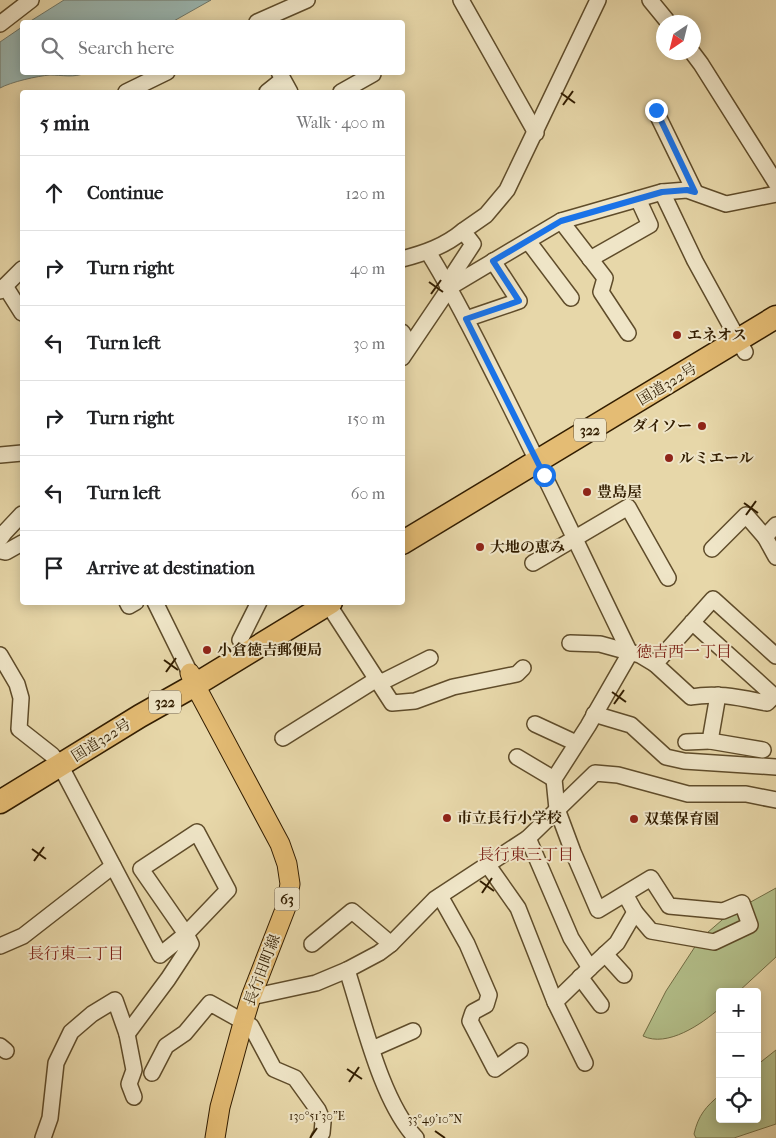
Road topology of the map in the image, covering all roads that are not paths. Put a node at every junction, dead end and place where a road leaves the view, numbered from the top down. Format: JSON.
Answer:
{"nodes":[{"id":1,"x":31,"y":0,"type":"edge"},
{"id":2,"x":307,"y":0,"type":"edge"},
{"id":3,"x":461,"y":0,"type":"edge"},
{"id":4,"x":598,"y":0,"type":"edge"},
{"id":5,"x":650,"y":0,"type":"edge"},
{"id":6,"x":662,"y":15,"type":"edge"},
{"id":7,"x":262,"y":20,"type":"edge"},
{"id":8,"x":0,"y":24,"type":"edge"},
{"id":9,"x":698,"y":60,"type":"edge"},
{"id":10,"x":161,"y":75,"type":"edge"},
{"id":11,"x":371,"y":75,"type":"edge"},
{"id":12,"x":283,"y":82,"type":"edge"},
{"id":13,"x":130,"y":90,"type":"edge"},
{"id":14,"x":270,"y":90,"type":"edge"},
{"id":15,"x":345,"y":90,"type":"edge"},
{"id":16,"x":656,"y":110,"type":"dead end"},
{"id":17,"x":536,"y":133,"type":"junction"},
{"id":18,"x":776,"y":183,"type":"edge"},
{"id":19,"x":662,"y":192,"type":"junction"},
{"id":20,"x":695,"y":192,"type":"junction"},
{"id":21,"x":776,"y":194,"type":"edge"},
{"id":22,"x":638,"y":199,"type":"junction"},
{"id":23,"x":561,"y":221,"type":"junction"},
{"id":24,"x":463,"y":231,"type":"junction"},
{"id":25,"x":528,"y":241,"type":"junction"},
{"id":26,"x":428,"y":252,"type":"junction"},
{"id":27,"x":405,"y":258,"type":"edge"},
{"id":28,"x":590,"y":260,"type":"junction"},
{"id":29,"x":493,"y":261,"type":"junction"},
{"id":30,"x":20,"y":271,"type":"edge"},
{"id":31,"x":450,"y":287,"type":"junction"},
{"id":32,"x":3,"y":288,"type":"edge"},
{"id":33,"x":571,"y":298,"type":"dead end"},
{"id":34,"x":20,"y":310,"type":"edge"},
{"id":35,"x":776,"y":317,"type":"edge"},
{"id":36,"x":466,"y":319,"type":"junction"},
{"id":37,"x":628,"y":333,"type":"dead end"},
{"id":38,"x":776,"y":334,"type":"edge"},
{"id":39,"x":405,"y":345,"type":"edge"},
{"id":40,"x":742,"y":346,"type":"junction"},
{"id":41,"x":20,"y":453,"type":"edge"},
{"id":42,"x":0,"y":455,"type":"edge"},
{"id":43,"x":541,"y":468,"type":"junction"},
{"id":44,"x":20,"y":516,"type":"edge"},
{"id":45,"x":776,"y":525,"type":"edge"},
{"id":46,"x":765,"y":537,"type":"junction"},
{"id":47,"x":0,"y":539,"type":"edge"},
{"id":48,"x":574,"y":539,"type":"junction"},
{"id":49,"x":405,"y":540,"type":"edge"},
{"id":50,"x":20,"y":544,"type":"edge"},
{"id":51,"x":712,"y":549,"type":"dead end"},
{"id":52,"x":0,"y":551,"type":"edge"},
{"id":53,"x":405,"y":557,"type":"edge"},
{"id":54,"x":776,"y":557,"type":"edge"},
{"id":55,"x":533,"y":563,"type":"dead end"},
{"id":56,"x":668,"y":578,"type":"dead end"},
{"id":57,"x":156,"y":605,"type":"edge"},
{"id":58,"x":258,"y":605,"type":"edge"},
{"id":59,"x":297,"y":605,"type":"edge"},
{"id":60,"x":326,"y":605,"type":"edge"},
{"id":61,"x":331,"y":605,"type":"edge"},
{"id":62,"x":692,"y":622,"type":"junction"},
{"id":63,"x":240,"y":640,"type":"junction"},
{"id":64,"x":570,"y":643,"type":"dead end"},
{"id":65,"x":630,"y":653,"type":"junction"},
{"id":66,"x":0,"y":655,"type":"edge"},
{"id":67,"x":776,"y":656,"type":"edge"},
{"id":68,"x":430,"y":658,"type":"dead end"},
{"id":69,"x":655,"y":664,"type":"junction"},
{"id":70,"x":523,"y":668,"type":"dead end"},
{"id":71,"x":193,"y":679,"type":"junction"},
{"id":72,"x":378,"y":681,"type":"junction"},
{"id":73,"x":718,"y":694,"type":"junction"},
{"id":74,"x":594,"y":714,"type":"junction"},
{"id":75,"x":535,"y":724,"type":"dead end"},
{"id":76,"x":283,"y":738,"type":"dead end"},
{"id":77,"x":710,"y":741,"type":"junction"},
{"id":78,"x":686,"y":742,"type":"dead end"},
{"id":79,"x":576,"y":743,"type":"junction"},
{"id":80,"x":764,"y":750,"type":"dead end"},
{"id":81,"x":517,"y":757,"type":"dead end"},
{"id":82,"x":56,"y":760,"type":"junction"},
{"id":83,"x":776,"y":767,"type":"edge"},
{"id":84,"x":554,"y":779,"type":"junction"},
{"id":85,"x":0,"y":786,"type":"edge"},
{"id":86,"x":776,"y":800,"type":"edge"},
{"id":87,"x":0,"y":802,"type":"edge"},
{"id":88,"x":557,"y":809,"type":"junction"},
{"id":89,"x":528,"y":838,"type":"junction"},
{"id":90,"x":487,"y":864,"type":"junction"},
{"id":91,"x":113,"y":866,"type":"junction"},
{"id":92,"x":625,"y":894,"type":"junction"},
{"id":93,"x":440,"y":896,"type":"junction"},
{"id":94,"x":635,"y":912,"type":"junction"},
{"id":95,"x":186,"y":934,"type":"junction"},
{"id":96,"x":312,"y":944,"type":"dead end"},
{"id":97,"x":391,"y":944,"type":"junction"},
{"id":98,"x":0,"y":946,"type":"edge"},
{"id":99,"x":605,"y":954,"type":"junction"},
{"id":100,"x":347,"y":970,"type":"junction"},
{"id":101,"x":585,"y":972,"type":"junction"},
{"id":102,"x":624,"y":975,"type":"dead end"},
{"id":103,"x":251,"y":997,"type":"junction"},
{"id":104,"x":555,"y":1002,"type":"junction"},
{"id":105,"x":601,"y":1004,"type":"dead end"},
{"id":106,"x":243,"y":1023,"type":"junction"},
{"id":107,"x":413,"y":1031,"type":"dead end"},
{"id":108,"x":128,"y":1034,"type":"junction"},
{"id":109,"x":372,"y":1049,"type":"junction"},
{"id":110,"x":520,"y":1051,"type":"dead end"},
{"id":111,"x":585,"y":1063,"type":"dead end"},
{"id":112,"x":152,"y":1073,"type":"dead end"},
{"id":113,"x":134,"y":1097,"type":"dead end"},
{"id":114,"x":43,"y":1138,"type":"edge"},
{"id":115,"x":215,"y":1138,"type":"edge"},
{"id":116,"x":319,"y":1138,"type":"edge"},
{"id":117,"x":416,"y":1138,"type":"edge"}],
"edges":[{"from":1,"to":8,"type":"street"},
{"from":2,"to":7,"type":"street"},
{"from":3,"to":17,"type":"street"},
{"from":4,"to":17,"type":"street"},
{"from":5,"to":6,"type":"street"},
{"from":9,"to":18,"type":"street"},
{"from":10,"to":13,"type":"street"},
{"from":11,"to":15,"type":"street"},
{"from":12,"to":14,"type":"street"},
{"from":16,"to":20,"type":"street"},
{"from":17,"to":24,"type":"street"},
{"from":19,"to":20,"type":"street"},
{"from":19,"to":22,"type":"street"},
{"from":19,"to":40,"type":"street"},
{"from":20,"to":21,"type":"street"},
{"from":22,"to":23,"type":"street"},
{"from":22,"to":28,"type":"street"},
{"from":23,"to":25,"type":"street"},
{"from":23,"to":28,"type":"street"},
{"from":24,"to":26,"type":"street"},
{"from":24,"to":31,"type":"street"},
{"from":25,"to":29,"type":"street"},
{"from":25,"to":33,"type":"street"},
{"from":26,"to":27,"type":"street"},
{"from":26,"to":31,"type":"street"},
{"from":28,"to":37,"type":"street"},
{"from":29,"to":31,"type":"street"},
{"from":29,"to":36,"type":"street"},
{"from":30,"to":32,"type":"street"},
{"from":31,"to":36,"type":"street"},
{"from":31,"to":39,"type":"street"},
{"from":32,"to":34,"type":"street"},
{"from":35,"to":40,"type":"highway","name":"国道322号","number":"322"},
{"from":36,"to":43,"type":"street"},
{"from":38,"to":40,"type":"highway","name":"国道322号","number":"322"},
{"from":40,"to":43,"type":"highway","name":"国道322号","number":"322"},
{"from":41,"to":42,"type":"street"},
{"from":43,"to":48,"type":"street"},
{"from":43,"to":49,"type":"highway","name":"国道322号","number":"322"},
{"from":43,"to":53,"type":"highway","name":"国道322号","number":"322"},
{"from":44,"to":47,"type":"street"},
{"from":45,"to":46,"type":"street"},
{"from":46,"to":51,"type":"street"},
{"from":46,"to":54,"type":"street"},
{"from":48,"to":55,"type":"street"},
{"from":48,"to":56,"type":"street"},
{"from":48,"to":65,"type":"street"},
{"from":50,"to":52,"type":"street"},
{"from":57,"to":71,"type":"street"},
{"from":58,"to":63,"type":"street"},
{"from":59,"to":63,"type":"highway","name":"国道322号","number":"322"},
{"from":60,"to":71,"type":"highway","name":"国道322号","number":"322"},
{"from":61,"to":72,"type":"street"},
{"from":62,"to":67,"type":"street"},
{"from":62,"to":69,"type":"street"},
{"from":62,"to":73,"type":"street"},
{"from":63,"to":71,"type":"highway","name":"国道322号","number":"322"},
{"from":64,"to":65,"type":"street"},
{"from":65,"to":69,"type":"street"},
{"from":65,"to":74,"type":"street"},
{"from":66,"to":82,"type":"street"},
{"from":68,"to":72,"type":"street"},
{"from":69,"to":73,"type":"street"},
{"from":70,"to":72,"type":"street"},
{"from":71,"to":82,"type":"highway","name":"国道322号","number":"322"},
{"from":71,"to":103,"type":"main road","name":"長行田町線","number":"63"},
{"from":72,"to":76,"type":"street"},
{"from":73,"to":77,"type":"street"},
{"from":74,"to":79,"type":"street"},
{"from":74,"to":83,"type":"street"},
{"from":75,"to":79,"type":"street"},
{"from":77,"to":78,"type":"street"},
{"from":77,"to":80,"type":"street"},
{"from":79,"to":84,"type":"street"},
{"from":81,"to":84,"type":"street"},
{"from":82,"to":85,"type":"highway","name":"国道322号","number":"322"},
{"from":82,"to":87,"type":"highway","name":"国道322号","number":"322"},
{"from":82,"to":91,"type":"street"},
{"from":84,"to":88,"type":"street"},
{"from":86,"to":88,"type":"street"},
{"from":88,"to":89,"type":"street"},
{"from":88,"to":92,"type":"street"},
{"from":89,"to":90,"type":"street"},
{"from":89,"to":101,"type":"street"},
{"from":90,"to":93,"type":"street"},
{"from":90,"to":104,"type":"street"},
{"from":91,"to":95,"type":"street"},
{"from":91,"to":98,"type":"street"},
{"from":92,"to":94,"type":"street"},
{"from":92,"to":94,"type":"street"},
{"from":93,"to":97,"type":"street"},
{"from":93,"to":110,"type":"street"},
{"from":94,"to":99,"type":"street"},
{"from":95,"to":95,"type":"street"},
{"from":95,"to":108,"type":"street"},
{"from":96,"to":97,"type":"street"},
{"from":97,"to":100,"type":"street"},
{"from":99,"to":101,"type":"street"},
{"from":99,"to":102,"type":"street"},
{"from":100,"to":103,"type":"street"},
{"from":100,"to":109,"type":"street"},
{"from":101,"to":104,"type":"street"},
{"from":101,"to":105,"type":"street"},
{"from":103,"to":106,"type":"main road","name":"長行田町線","number":"63"},
{"from":104,"to":111,"type":"street"},
{"from":106,"to":112,"type":"street"},
{"from":106,"to":115,"type":"main road","name":"長行田町線","number":"63"},
{"from":106,"to":116,"type":"street"},
{"from":107,"to":109,"type":"street"},
{"from":108,"to":113,"type":"street"},
{"from":108,"to":114,"type":"street"},
{"from":109,"to":117,"type":"street"}]}
